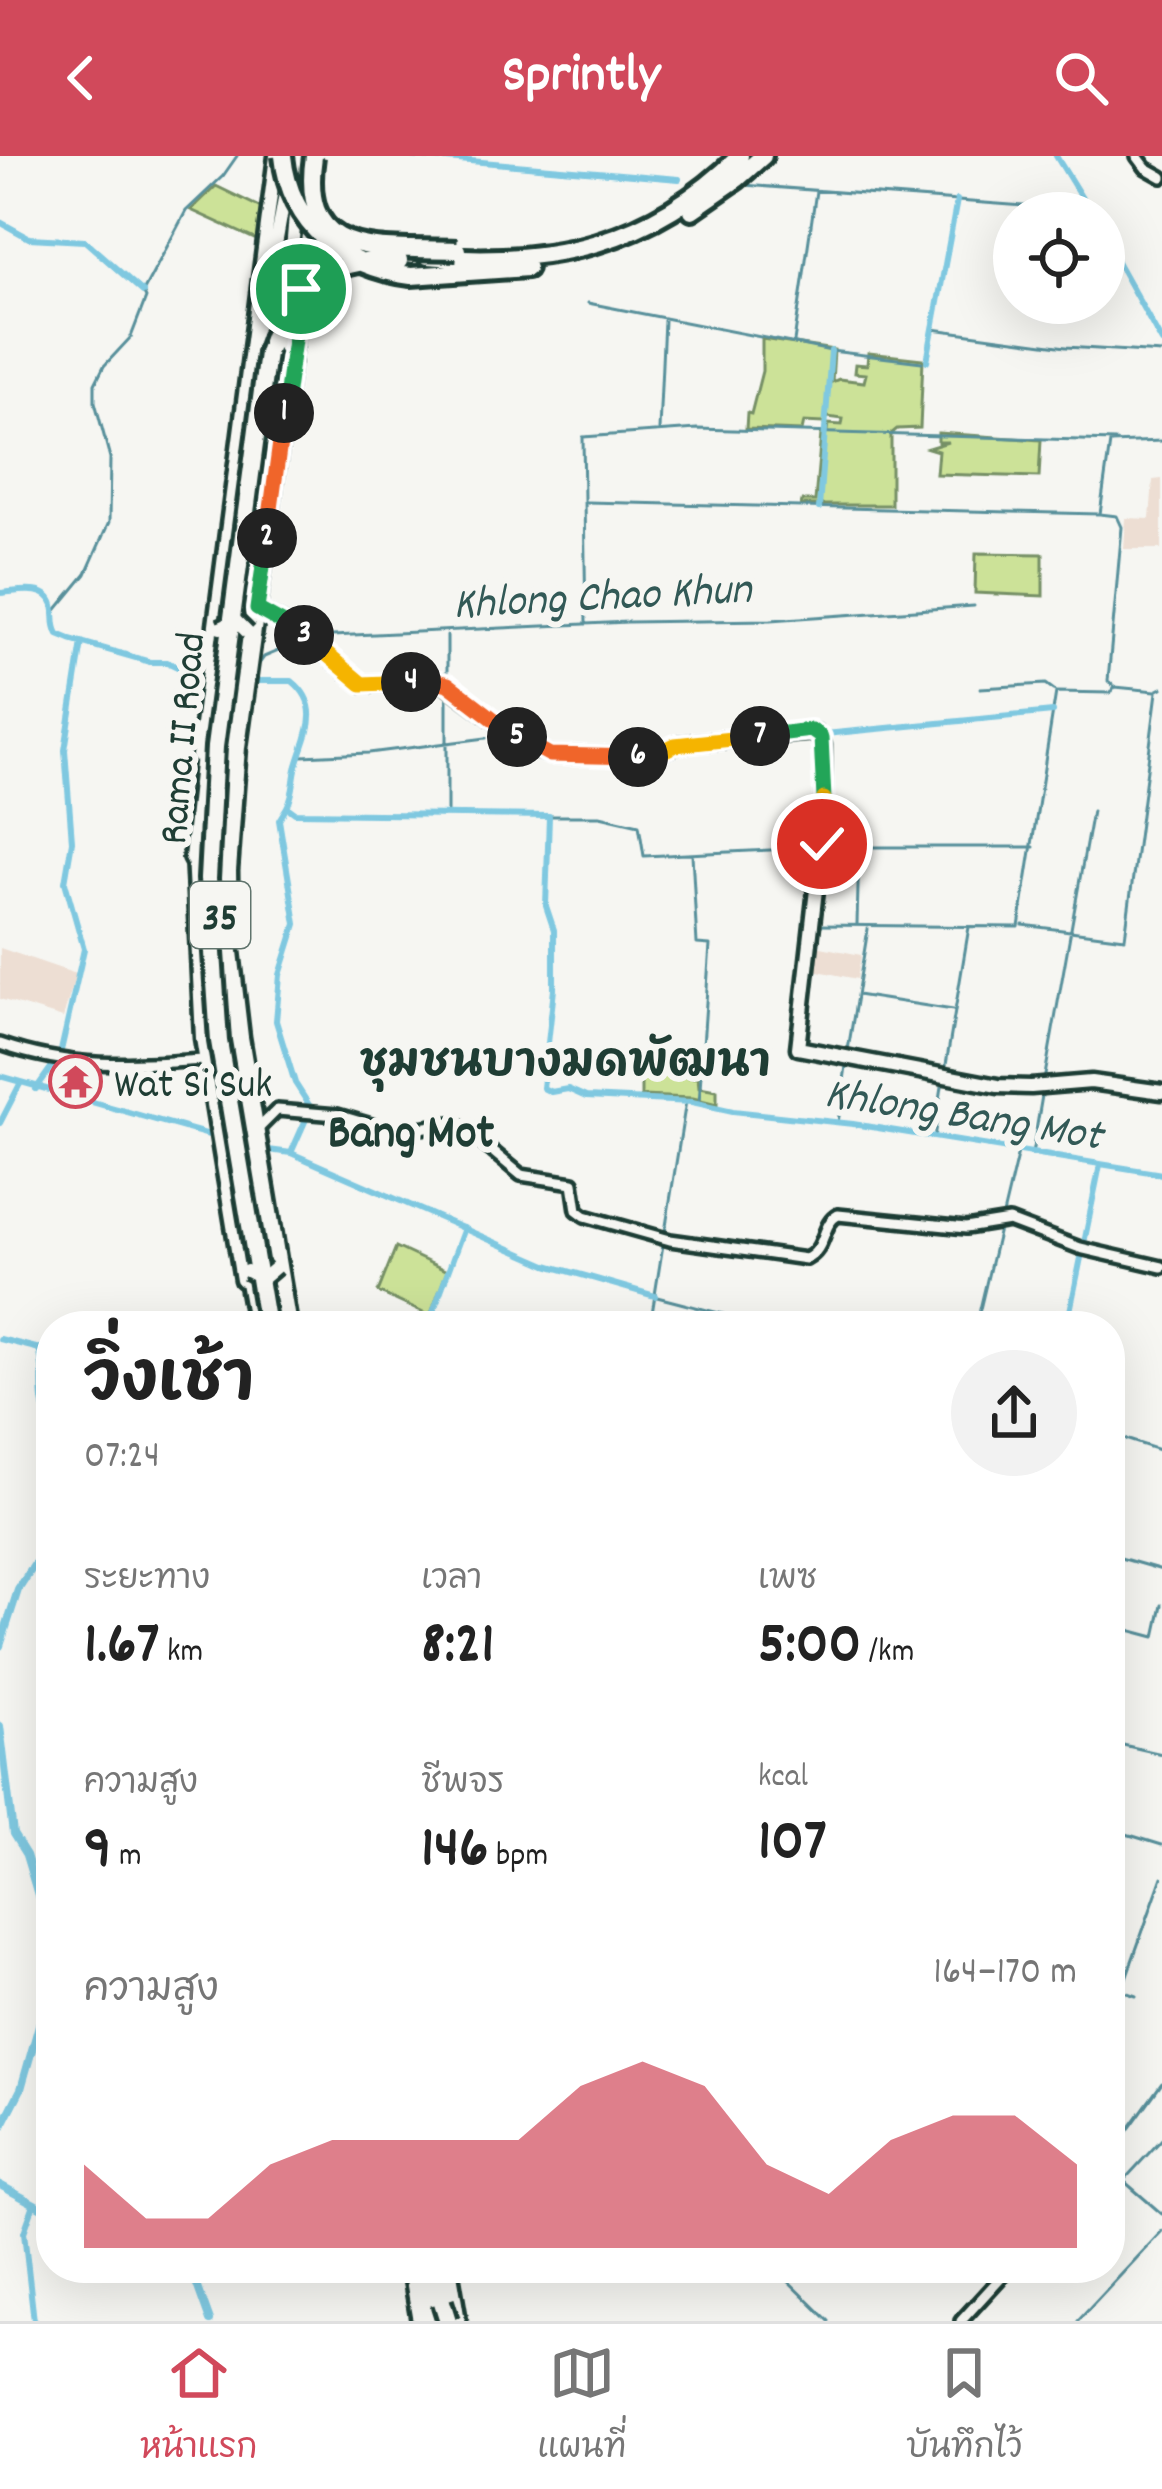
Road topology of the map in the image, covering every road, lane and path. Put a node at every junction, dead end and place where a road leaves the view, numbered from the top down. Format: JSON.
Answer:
{"nodes":[{"id":1,"x":287,"y":156,"type":"edge"},
{"id":2,"x":317,"y":156,"type":"edge"},
{"id":3,"x":740,"y":156,"type":"edge"},
{"id":4,"x":763,"y":156,"type":"edge"},
{"id":5,"x":1137,"y":156,"type":"edge"},
{"id":6,"x":1162,"y":177,"type":"edge"},
{"id":7,"x":272,"y":182,"type":"junction"},
{"id":8,"x":314,"y":183,"type":"junction"},
{"id":9,"x":291,"y":187,"type":"junction"},
{"id":10,"x":303,"y":201,"type":"junction"},
{"id":11,"x":310,"y":216,"type":"junction"},
{"id":12,"x":293,"y":218,"type":"junction"},
{"id":13,"x":539,"y":255,"type":"junction"},
{"id":14,"x":569,"y":258,"type":"junction"},
{"id":15,"x":324,"y":262,"type":"dead end"},
{"id":16,"x":302,"y":283,"type":"junction"},
{"id":17,"x":261,"y":416,"type":"junction"},
{"id":18,"x":244,"y":598,"type":"junction"},
{"id":19,"x":220,"y":628,"type":"junction"},
{"id":20,"x":248,"y":633,"type":"junction"},
{"id":21,"x":230,"y":660,"type":"junction"},
{"id":22,"x":225,"y":694,"type":"junction"},
{"id":23,"x":212,"y":860,"type":"junction"},
{"id":24,"x":0,"y":1044,"type":"edge"},
{"id":25,"x":205,"y":1060,"type":"junction"},
{"id":26,"x":1162,"y":1092,"type":"edge"},
{"id":27,"x":242,"y":1140,"type":"junction"},
{"id":28,"x":276,"y":1267,"type":"junction"},
{"id":29,"x":1162,"y":1267,"type":"edge"},
{"id":30,"x":247,"y":1271,"type":"junction"},
{"id":31,"x":264,"y":1311,"type":"edge"},
{"id":32,"x":267,"y":1311,"type":"edge"},
{"id":33,"x":268,"y":1311,"type":"edge"},
{"id":34,"x":268,"y":1311,"type":"edge"},
{"id":35,"x":272,"y":1311,"type":"edge"},
{"id":36,"x":413,"y":2283,"type":"edge"},
{"id":37,"x":434,"y":2283,"type":"edge"},
{"id":38,"x":453,"y":2283,"type":"edge"},
{"id":39,"x":996,"y":2283,"type":"edge"},
{"id":40,"x":440,"y":2317,"type":"edge"},
{"id":41,"x":419,"y":2321,"type":"edge"},
{"id":42,"x":459,"y":2321,"type":"edge"},
{"id":43,"x":961,"y":2321,"type":"edge"}],
"edges":[{"from":1,"to":7,"type":"main road","name":"Rama II Road","number":"35"},
{"from":1,"to":9,"type":"main road","name":"Rama II Road","number":"35"},
{"from":1,"to":14,"type":"highway","bridge":true},
{"from":2,"to":8,"type":"main road","name":"Rama II Road","number":"35"},
{"from":2,"to":13,"type":"highway","bridge":true},
{"from":3,"to":13,"type":"highway"},
{"from":4,"to":14,"type":"highway"},
{"from":5,"to":6,"type":"street"},
{"from":7,"to":9,"type":"main road"},
{"from":7,"to":21,"type":"main road","name":"Rama II Road","number":"35"},
{"from":8,"to":10,"type":"main road"},
{"from":8,"to":11,"type":"main road","name":"Rama II Road","number":"35"},
{"from":9,"to":10,"type":"main road"},
{"from":9,"to":12,"type":"main road","name":"Rama II Road","number":"35"},
{"from":9,"to":18,"type":"main road","name":"Rama II Road","number":"35"},
{"from":10,"to":11,"type":"main road"},
{"from":10,"to":12,"type":"main road"},
{"from":11,"to":18,"type":"main road","name":"Rama II Road","number":"35"},
{"from":12,"to":18,"type":"main road","name":"Rama II Road","number":"35"},
{"from":13,"to":17,"type":"highway","bridge":true},
{"from":14,"to":17,"type":"highway","bridge":true},
{"from":15,"to":16,"type":"highway","bridge":true},
{"from":16,"to":19,"type":"highway","bridge":true},
{"from":16,"to":20,"type":"highway","bridge":true},
{"from":16,"to":32,"type":"highway","bridge":true},
{"from":17,"to":18,"type":"highway"},
{"from":18,"to":21,"type":"highway","name":"Rama II Road","number":"35"},
{"from":18,"to":26,"type":"main road"},
{"from":19,"to":20,"type":"main road","bridge":true},
{"from":19,"to":23,"type":"highway"},
{"from":20,"to":23,"type":"highway"},
{"from":21,"to":22,"type":"highway","name":"Rama II Road","number":"35","bridge":true},
{"from":21,"to":22,"type":"main road","name":"Rama II Road","number":"35"},
{"from":22,"to":23,"type":"highway","name":"Rama II Road","number":"35"},
{"from":22,"to":23,"type":"main road","name":"Rama II Road","number":"35"},
{"from":23,"to":25,"type":"main road","name":"Rama II Road","number":"35"},
{"from":23,"to":27,"type":"highway","name":"Rama II Road","number":"35"},
{"from":23,"to":27,"type":"highway","name":"Rama II Road","number":"35"},
{"from":23,"to":27,"type":"main road","name":"Rama II Road","number":"35"},
{"from":24,"to":25,"type":"street"},
{"from":25,"to":27,"type":"main road","name":"Rama II Road","number":"35"},
{"from":27,"to":28,"type":"main road"},
{"from":27,"to":29,"type":"street"},
{"from":27,"to":30,"type":"main road"},
{"from":27,"to":33,"type":"highway","name":"Rama II Road","number":"35"},
{"from":27,"to":34,"type":"main road","name":"Rama II Road","number":"35"},
{"from":28,"to":30,"type":"main road","bridge":true},
{"from":28,"to":35,"type":"highway"},
{"from":30,"to":31,"type":"highway"},
{"from":36,"to":41,"type":"main road"},
{"from":37,"to":40,"type":"highway"},
{"from":38,"to":42,"type":"main road"},
{"from":39,"to":43,"type":"street"}]}
